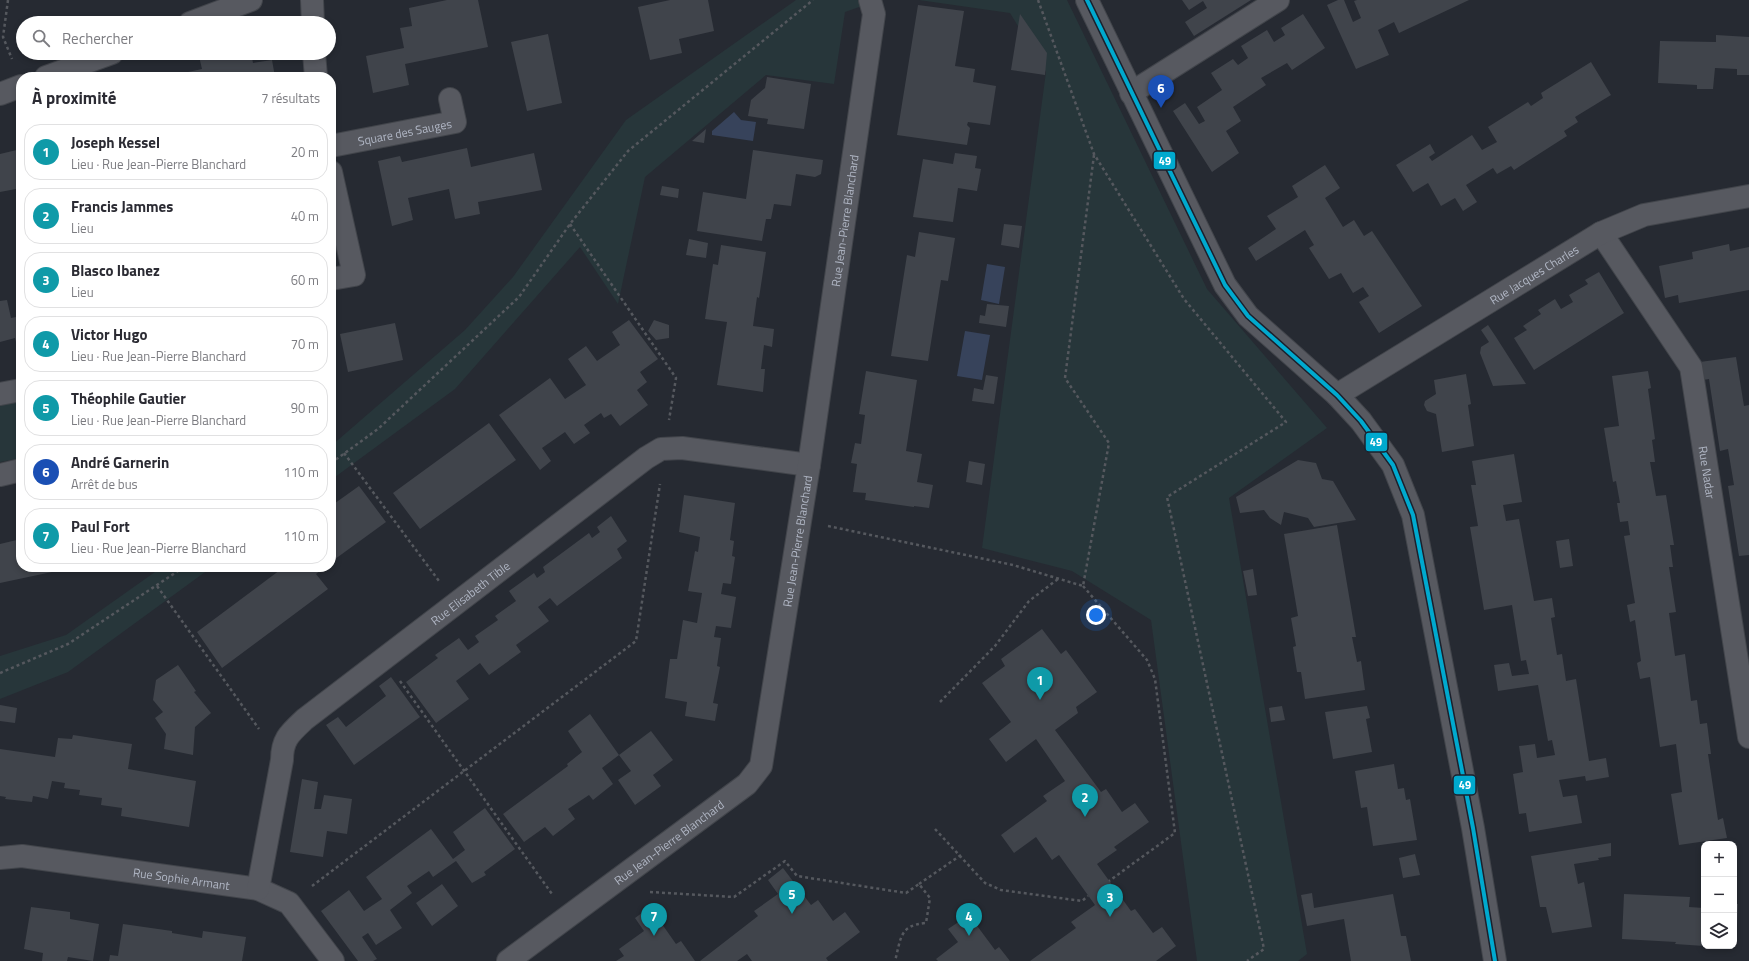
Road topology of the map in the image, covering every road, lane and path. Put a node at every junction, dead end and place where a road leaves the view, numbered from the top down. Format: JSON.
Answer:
{"nodes":[{"id":1,"x":8,"y":0,"type":"edge"},
{"id":2,"x":251,"y":0,"type":"edge"},
{"id":3,"x":312,"y":0,"type":"edge"},
{"id":4,"x":813,"y":0,"type":"edge"},
{"id":5,"x":870,"y":0,"type":"edge"},
{"id":6,"x":1038,"y":0,"type":"edge"},
{"id":7,"x":1087,"y":0,"type":"edge"},
{"id":8,"x":1278,"y":0,"type":"edge"},
{"id":9,"x":209,"y":16,"type":"edge"},
{"id":10,"x":313,"y":16,"type":"edge"},
{"id":11,"x":93,"y":60,"type":"edge"},
{"id":12,"x":315,"y":60,"type":"edge"},
{"id":13,"x":13,"y":63,"type":"dead end"},
{"id":14,"x":60,"y":72,"type":"edge"},
{"id":15,"x":316,"y":72,"type":"edge"},
{"id":16,"x":16,"y":88,"type":"edge"},
{"id":17,"x":1131,"y":93,"type":"junction"},
{"id":18,"x":0,"y":94,"type":"edge"},
{"id":19,"x":450,"y":100,"type":"dead end"},
{"id":20,"x":336,"y":145,"type":"edge"},
{"id":21,"x":1094,"y":154,"type":"junction"},
{"id":22,"x":336,"y":194,"type":"edge"},
{"id":23,"x":1749,"y":196,"type":"edge"},
{"id":24,"x":570,"y":224,"type":"junction"},
{"id":25,"x":1601,"y":233,"type":"junction"},
{"id":26,"x":336,"y":278,"type":"edge"},
{"id":27,"x":16,"y":391,"type":"edge"},
{"id":28,"x":0,"y":394,"type":"edge"},
{"id":29,"x":1337,"y":395,"type":"junction"},
{"id":30,"x":665,"y":449,"type":"junction"},
{"id":31,"x":344,"y":453,"type":"junction"},
{"id":32,"x":336,"y":459,"type":"edge"},
{"id":33,"x":809,"y":465,"type":"junction"},
{"id":34,"x":16,"y":471,"type":"edge"},
{"id":35,"x":0,"y":475,"type":"edge"},
{"id":36,"x":800,"y":521,"type":"junction"},
{"id":37,"x":177,"y":572,"type":"edge"},
{"id":38,"x":1058,"y":579,"type":"junction"},
{"id":39,"x":157,"y":586,"type":"junction"},
{"id":40,"x":1083,"y":586,"type":"junction"},
{"id":41,"x":455,"y":603,"type":"junction"},
{"id":42,"x":384,"y":658,"type":"junction"},
{"id":43,"x":0,"y":673,"type":"edge"},
{"id":44,"x":940,"y":702,"type":"dead end"},
{"id":45,"x":1749,"y":737,"type":"edge"},
{"id":46,"x":282,"y":760,"type":"junction"},
{"id":47,"x":464,"y":770,"type":"junction"},
{"id":48,"x":935,"y":829,"type":"dead end"},
{"id":49,"x":961,"y":855,"type":"junction"},
{"id":50,"x":0,"y":858,"type":"edge"},
{"id":51,"x":624,"y":876,"type":"junction"},
{"id":52,"x":1109,"y":881,"type":"dead end"},
{"id":53,"x":919,"y":884,"type":"junction"},
{"id":54,"x":258,"y":889,"type":"junction"},
{"id":55,"x":1088,"y":896,"type":"dead end"},
{"id":56,"x":289,"y":903,"type":"junction"},
{"id":57,"x":569,"y":917,"type":"junction"},
{"id":58,"x":333,"y":961,"type":"edge"},
{"id":59,"x":508,"y":961,"type":"edge"},
{"id":60,"x":895,"y":961,"type":"edge"},
{"id":61,"x":1247,"y":961,"type":"edge"},
{"id":62,"x":1495,"y":961,"type":"edge"}],
"edges":[{"from":1,"to":13,"type":"path"},
{"from":2,"to":9,"type":"street"},
{"from":3,"to":10,"type":"street"},
{"from":4,"to":24,"type":"path"},
{"from":5,"to":33,"type":"street","name":"Rue Jean-Pierre Blanchard"},
{"from":6,"to":21,"type":"path"},
{"from":7,"to":17,"type":"street"},
{"from":8,"to":17,"type":"street"},
{"from":11,"to":14,"type":"street"},
{"from":12,"to":15,"type":"street"},
{"from":16,"to":18,"type":"street"},
{"from":17,"to":29,"type":"street"},
{"from":19,"to":20,"type":"street","name":"Square des Sauges"},
{"from":21,"to":40,"type":"path"},
{"from":21,"to":61,"type":"path"},
{"from":22,"to":26,"type":"street"},
{"from":23,"to":25,"type":"street","name":"Rue Jacques Charles"},
{"from":24,"to":30,"type":"path"},
{"from":24,"to":31,"type":"path"},
{"from":25,"to":29,"type":"street","name":"Rue Jacques Charles"},
{"from":25,"to":45,"type":"street","name":"Rue Nadar"},
{"from":27,"to":28,"type":"street"},
{"from":29,"to":62,"type":"street"},
{"from":30,"to":33,"type":"street","name":"Rue Elisabeth Tible"},
{"from":30,"to":41,"type":"street","name":"Rue Elisabeth Tible"},
{"from":30,"to":47,"type":"path"},
{"from":31,"to":32,"type":"path"},
{"from":31,"to":41,"type":"path"},
{"from":33,"to":36,"type":"street","name":"Rue Jean-Pierre Blanchard"},
{"from":34,"to":35,"type":"street"},
{"from":36,"to":38,"type":"path"},
{"from":36,"to":51,"type":"street","name":"Rue Jean-Pierre Blanchard"},
{"from":37,"to":39,"type":"path"},
{"from":38,"to":40,"type":"path"},
{"from":38,"to":44,"type":"path"},
{"from":39,"to":43,"type":"path"},
{"from":39,"to":46,"type":"path"},
{"from":40,"to":52,"type":"path"},
{"from":41,"to":42,"type":"street","name":"Rue Elisabeth Tible"},
{"from":42,"to":46,"type":"street","name":"Rue Elisabeth Tible"},
{"from":42,"to":47,"type":"path"},
{"from":46,"to":54,"type":"street","name":"Rue Elisabeth Tible"},
{"from":47,"to":56,"type":"path"},
{"from":47,"to":57,"type":"path"},
{"from":48,"to":49,"type":"path"},
{"from":49,"to":53,"type":"path"},
{"from":49,"to":55,"type":"path"},
{"from":50,"to":54,"type":"street","name":"Rue Sophie Armant"},
{"from":51,"to":53,"type":"path"},
{"from":51,"to":57,"type":"street","name":"Rue Jean-Pierre Blanchard"},
{"from":53,"to":60,"type":"path"},
{"from":54,"to":56,"type":"street","name":"Rue Sophie Armant"},
{"from":56,"to":58,"type":"street","name":"Rue Sophie Armant"},
{"from":57,"to":59,"type":"street","name":"Rue Jean-Pierre Blanchard"}]}
